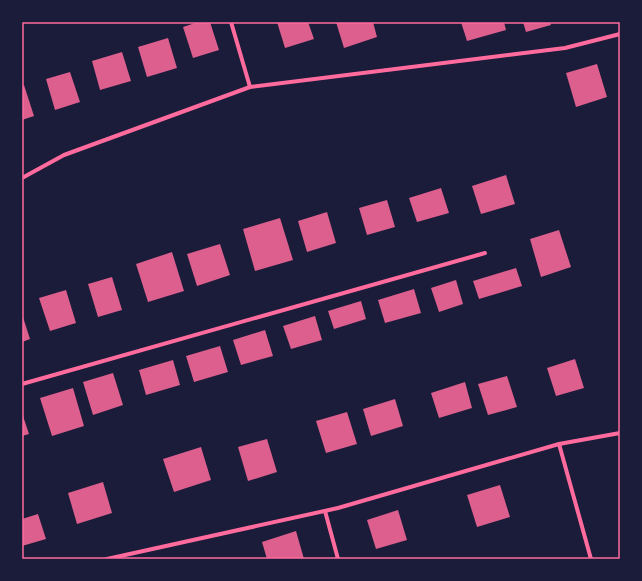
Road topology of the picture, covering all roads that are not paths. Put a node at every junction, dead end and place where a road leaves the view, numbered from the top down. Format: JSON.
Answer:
{"nodes":[{"id":1,"x":232,"y":22,"type":"edge"},
{"id":2,"x":620,"y":34,"type":"edge"},
{"id":3,"x":250,"y":87,"type":"junction"},
{"id":4,"x":22,"y":178,"type":"edge"},
{"id":5,"x":485,"y":253,"type":"dead end"},
{"id":6,"x":22,"y":384,"type":"edge"},
{"id":7,"x":620,"y":432,"type":"edge"},
{"id":8,"x":559,"y":444,"type":"junction"},
{"id":9,"x":325,"y":511,"type":"junction"},
{"id":10,"x":107,"y":559,"type":"edge"},
{"id":11,"x":338,"y":559,"type":"edge"},
{"id":12,"x":591,"y":559,"type":"edge"}],
"edges":[{"from":1,"to":3,"type":"street"},
{"from":2,"to":3,"type":"street"},
{"from":3,"to":4,"type":"street"},
{"from":5,"to":6,"type":"street"},
{"from":7,"to":8,"type":"street"},
{"from":8,"to":9,"type":"street"},
{"from":8,"to":12,"type":"street"},
{"from":9,"to":10,"type":"street"},
{"from":9,"to":11,"type":"street"}]}
